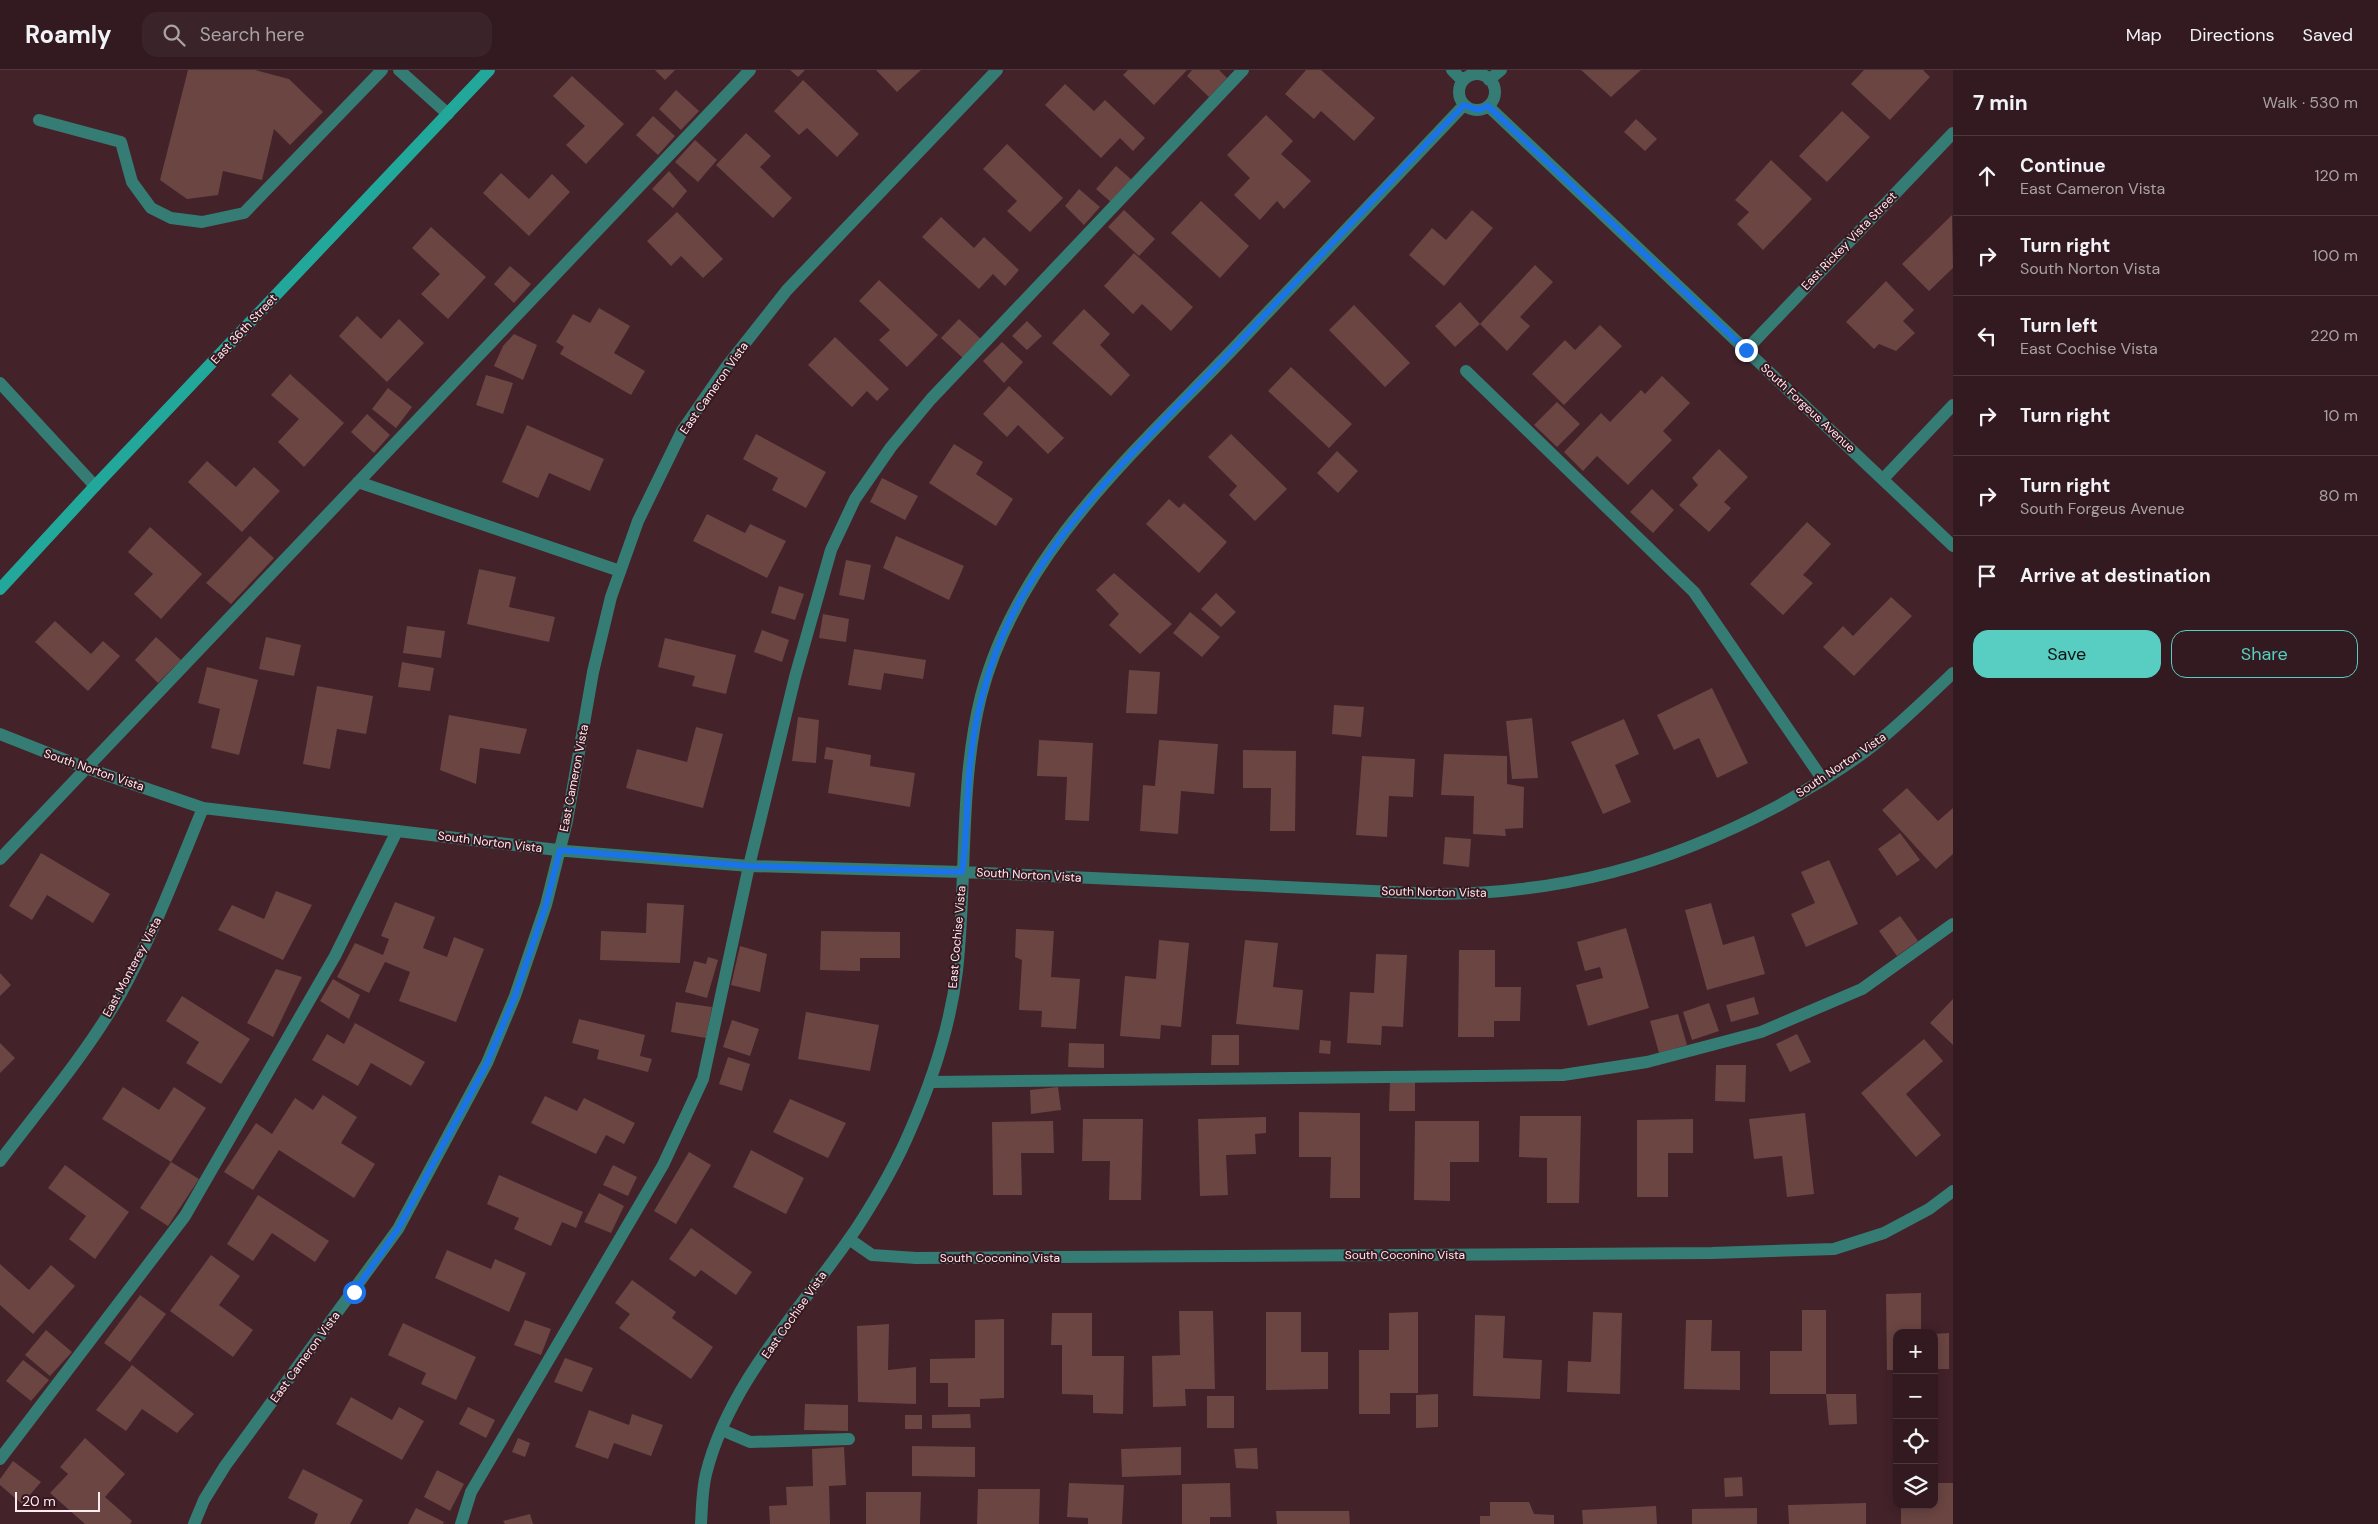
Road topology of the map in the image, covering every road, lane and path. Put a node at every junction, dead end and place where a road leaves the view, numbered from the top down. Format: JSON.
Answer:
{"nodes":[{"id":1,"x":382,"y":70,"type":"edge"},
{"id":2,"x":399,"y":70,"type":"edge"},
{"id":3,"x":489,"y":70,"type":"edge"},
{"id":4,"x":750,"y":70,"type":"edge"},
{"id":5,"x":998,"y":70,"type":"edge"},
{"id":6,"x":1243,"y":70,"type":"edge"},
{"id":7,"x":1452,"y":70,"type":"edge"},
{"id":8,"x":1501,"y":70,"type":"edge"},
{"id":9,"x":1490,"y":80,"type":"junction"},
{"id":10,"x":1463,"y":81,"type":"junction"},
{"id":11,"x":1464,"y":105,"type":"junction"},
{"id":12,"x":1488,"y":106,"type":"junction"},
{"id":13,"x":448,"y":114,"type":"junction"},
{"id":14,"x":39,"y":120,"type":"dead end"},
{"id":15,"x":1953,"y":133,"type":"edge"},
{"id":16,"x":1746,"y":350,"type":"junction"},
{"id":17,"x":1466,"y":371,"type":"dead end"},
{"id":18,"x":0,"y":383,"type":"edge"},
{"id":19,"x":1953,"y":405,"type":"edge"},
{"id":20,"x":1883,"y":479,"type":"junction"},
{"id":21,"x":358,"y":482,"type":"junction"},
{"id":22,"x":95,"y":486,"type":"junction"},
{"id":23,"x":1953,"y":546,"type":"edge"},
{"id":24,"x":620,"y":571,"type":"junction"},
{"id":25,"x":0,"y":589,"type":"edge"},
{"id":26,"x":1953,"y":673,"type":"edge"},
{"id":27,"x":0,"y":734,"type":"edge"},
{"id":28,"x":86,"y":768,"type":"junction"},
{"id":29,"x":1823,"y":780,"type":"junction"},
{"id":30,"x":202,"y":808,"type":"junction"},
{"id":31,"x":397,"y":831,"type":"junction"},
{"id":32,"x":560,"y":850,"type":"junction"},
{"id":33,"x":0,"y":858,"type":"edge"},
{"id":34,"x":749,"y":866,"type":"junction"},
{"id":35,"x":962,"y":872,"type":"junction"},
{"id":36,"x":1953,"y":924,"type":"edge"},
{"id":37,"x":932,"y":1082,"type":"junction"},
{"id":38,"x":0,"y":1161,"type":"edge"},
{"id":39,"x":1953,"y":1191,"type":"edge"},
{"id":40,"x":849,"y":1238,"type":"junction"},
{"id":41,"x":722,"y":1430,"type":"junction"},
{"id":42,"x":849,"y":1439,"type":"dead end"},
{"id":43,"x":0,"y":1458,"type":"edge"},
{"id":44,"x":194,"y":1524,"type":"edge"},
{"id":45,"x":461,"y":1524,"type":"edge"},
{"id":46,"x":701,"y":1524,"type":"edge"}],
"edges":[{"from":1,"to":14,"type":"street"},
{"from":2,"to":13,"type":"street"},
{"from":3,"to":13,"type":"main road","name":"East 36th Street"},
{"from":4,"to":21,"type":"street"},
{"from":5,"to":24,"type":"street","name":"East Cameron Vista"},
{"from":6,"to":34,"type":"street"},
{"from":7,"to":10,"type":"street"},
{"from":8,"to":9,"type":"street"},
{"from":9,"to":10,"type":"street"},
{"from":9,"to":12,"type":"street"},
{"from":10,"to":11,"type":"street"},
{"from":11,"to":12,"type":"street"},
{"from":11,"to":35,"type":"street","name":"East Cochise Vista"},
{"from":12,"to":16,"type":"street","name":"South Forgeus Avenue"},
{"from":13,"to":22,"type":"main road","name":"East 36th Street"},
{"from":15,"to":16,"type":"street","name":"East Rickey Vista Street"},
{"from":16,"to":20,"type":"street","name":"South Forgeus Avenue"},
{"from":17,"to":29,"type":"street"},
{"from":18,"to":22,"type":"street"},
{"from":19,"to":20,"type":"street"},
{"from":20,"to":23,"type":"street","name":"South Forgeus Avenue"},
{"from":21,"to":24,"type":"street"},
{"from":21,"to":28,"type":"street"},
{"from":22,"to":25,"type":"main road","name":"East 36th Street"},
{"from":24,"to":32,"type":"street","name":"East Cameron Vista"},
{"from":26,"to":29,"type":"street","name":"South Norton Vista"},
{"from":27,"to":28,"type":"street","name":"South Norton Vista"},
{"from":28,"to":30,"type":"street","name":"South Norton Vista"},
{"from":28,"to":33,"type":"street"},
{"from":29,"to":35,"type":"street","name":"South Norton Vista"},
{"from":30,"to":31,"type":"street","name":"South Norton Vista"},
{"from":30,"to":38,"type":"street","name":"East Monterey Vista"},
{"from":31,"to":32,"type":"street","name":"South Norton Vista"},
{"from":31,"to":43,"type":"street"},
{"from":32,"to":34,"type":"street","name":"South Norton Vista"},
{"from":32,"to":44,"type":"street","name":"East Cameron Vista"},
{"from":34,"to":35,"type":"street","name":"South Norton Vista"},
{"from":34,"to":45,"type":"street"},
{"from":35,"to":37,"type":"street","name":"East Cochise Vista"},
{"from":36,"to":37,"type":"street"},
{"from":37,"to":40,"type":"street","name":"East Cochise Vista"},
{"from":39,"to":40,"type":"street","name":"South Coconino Vista"},
{"from":40,"to":41,"type":"street","name":"East Cochise Vista"},
{"from":41,"to":42,"type":"street"},
{"from":41,"to":46,"type":"street","name":"East Cochise Vista"}]}
